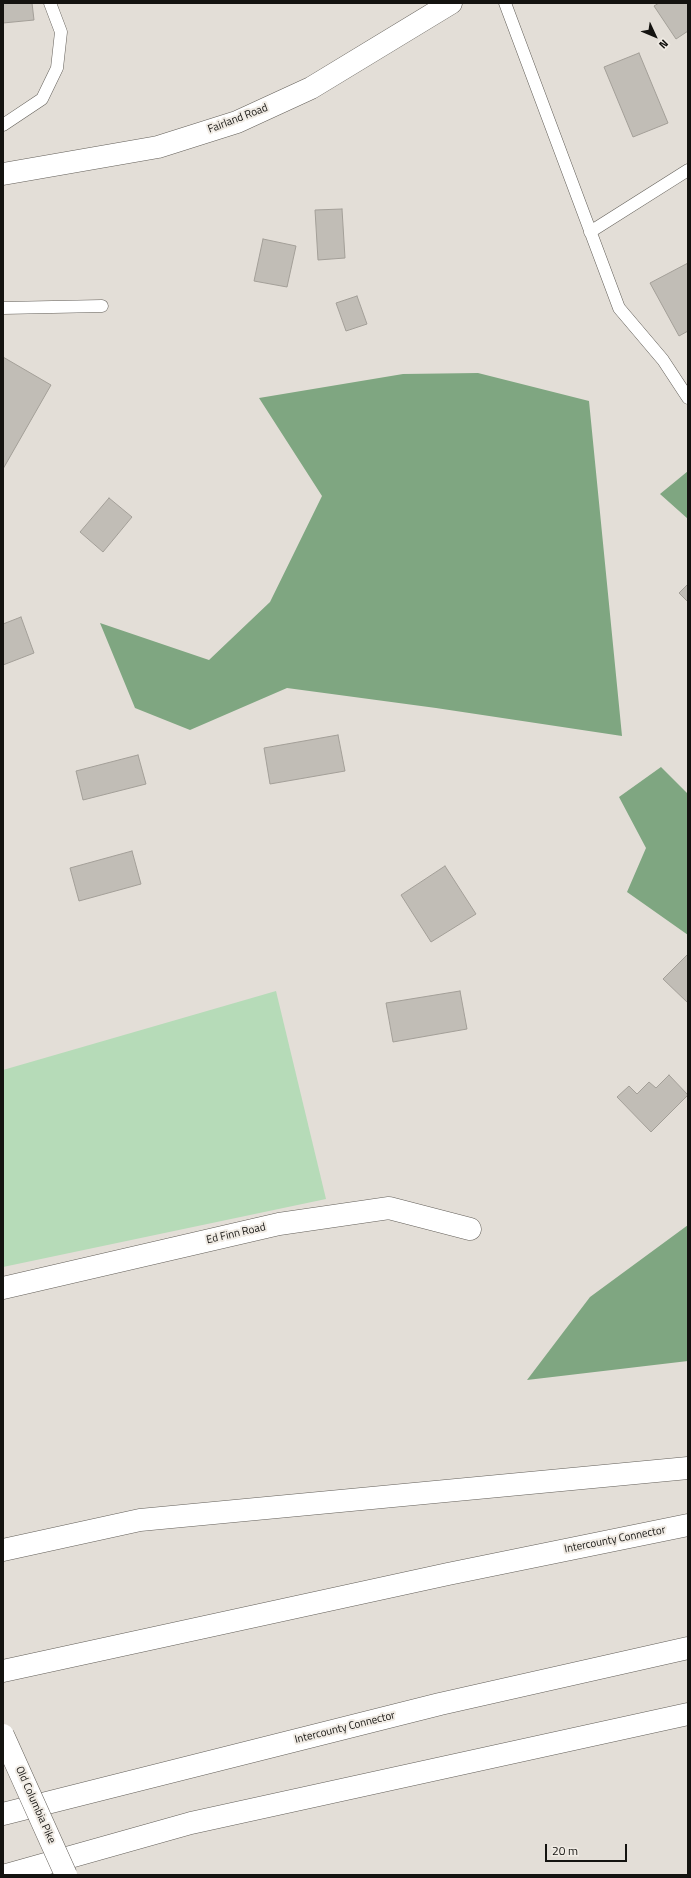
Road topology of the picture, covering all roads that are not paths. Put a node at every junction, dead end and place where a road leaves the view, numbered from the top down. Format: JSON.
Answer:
{"nodes":[{"id":1,"x":50,"y":3,"type":"edge"},
{"id":2,"x":451,"y":3,"type":"edge"},
{"id":3,"x":505,"y":3,"type":"edge"},
{"id":4,"x":3,"y":125,"type":"edge"},
{"id":5,"x":688,"y":170,"type":"edge"},
{"id":6,"x":3,"y":174,"type":"edge"},
{"id":7,"x":590,"y":232,"type":"junction"},
{"id":8,"x":102,"y":306,"type":"dead end"},
{"id":9,"x":3,"y":308,"type":"edge"},
{"id":10,"x":688,"y":398,"type":"edge"},
{"id":11,"x":470,"y":1229,"type":"dead end"},
{"id":12,"x":3,"y":1288,"type":"edge"},
{"id":13,"x":688,"y":1468,"type":"edge"},
{"id":14,"x":688,"y":1525,"type":"edge"},
{"id":15,"x":3,"y":1550,"type":"edge"},
{"id":16,"x":688,"y":1648,"type":"edge"},
{"id":17,"x":3,"y":1671,"type":"edge"},
{"id":18,"x":688,"y":1714,"type":"edge"},
{"id":19,"x":3,"y":1735,"type":"edge"},
{"id":20,"x":3,"y":1814,"type":"edge"},
{"id":21,"x":6,"y":1875,"type":"edge"},
{"id":22,"x":66,"y":1875,"type":"edge"}],
"edges":[{"from":1,"to":4,"type":"lane"},
{"from":2,"to":6,"type":"main road","name":"Fairland Road"},
{"from":3,"to":7,"type":"lane"},
{"from":5,"to":7,"type":"lane"},
{"from":7,"to":10,"type":"lane"},
{"from":8,"to":9,"type":"lane"},
{"from":11,"to":12,"type":"main road","name":"Ed Finn Road"},
{"from":13,"to":15,"type":"main road"},
{"from":14,"to":17,"type":"main road","name":"Intercounty Connector"},
{"from":16,"to":20,"type":"main road","name":"Intercounty Connector"},
{"from":18,"to":21,"type":"main road"},
{"from":19,"to":22,"type":"main road","name":"Old Columbia Pike","bridge":true}]}
